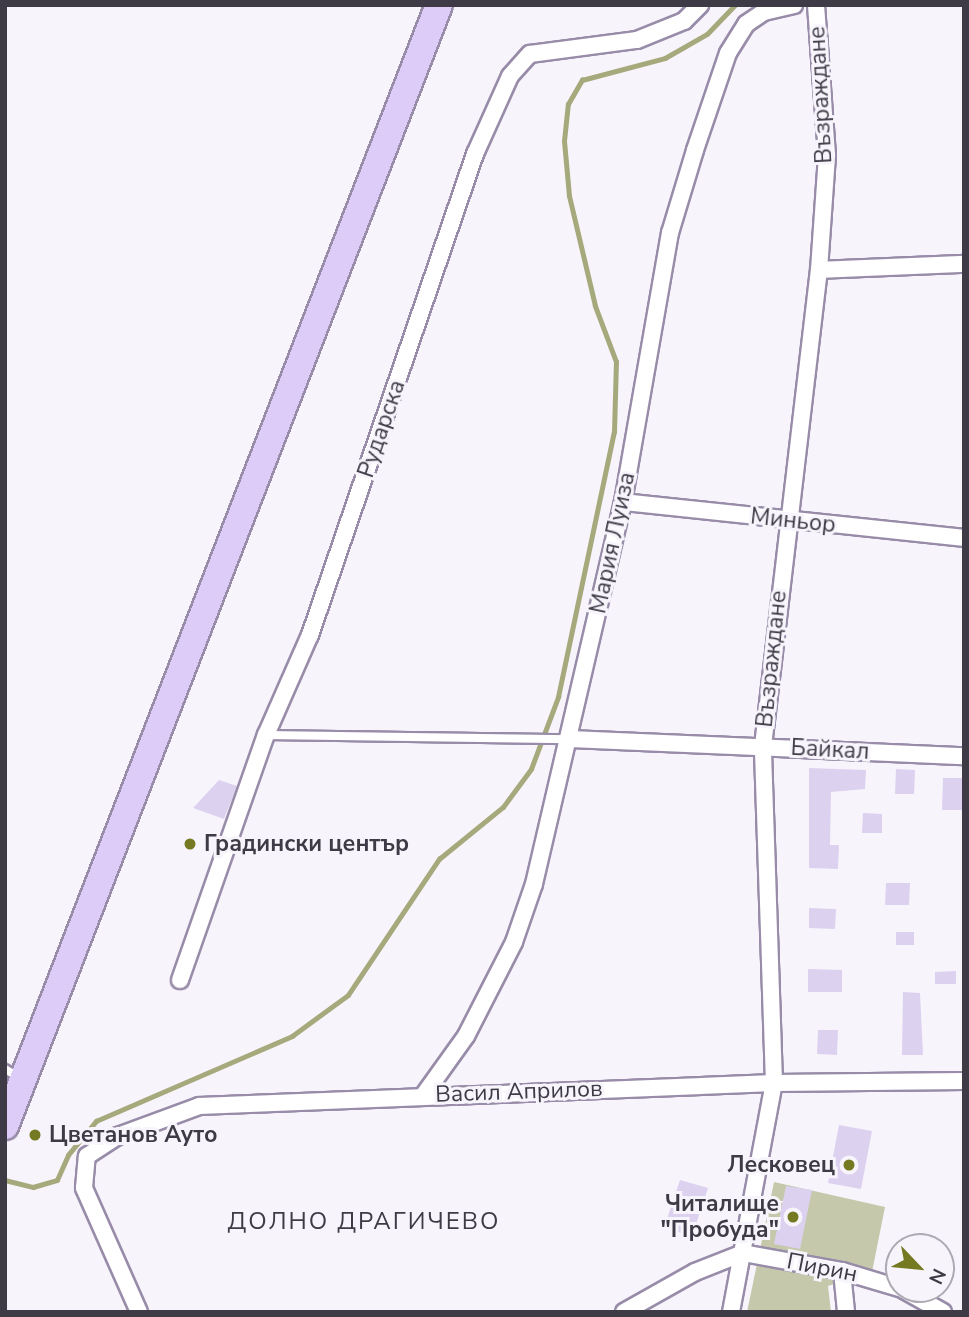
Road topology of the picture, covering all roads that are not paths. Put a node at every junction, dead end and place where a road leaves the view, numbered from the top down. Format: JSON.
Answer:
{"nodes":[{"id":1,"x":439,"y":5,"type":"edge"},
{"id":2,"x":700,"y":5,"type":"edge"},
{"id":3,"x":794,"y":5,"type":"edge"},
{"id":4,"x":816,"y":5,"type":"edge"},
{"id":5,"x":964,"y":264,"type":"edge"},
{"id":6,"x":819,"y":270,"type":"junction"},
{"id":7,"x":623,"y":502,"type":"junction"},
{"id":8,"x":786,"y":520,"type":"junction"},
{"id":9,"x":964,"y":538,"type":"edge"},
{"id":10,"x":266,"y":735,"type":"junction"},
{"id":11,"x":570,"y":739,"type":"junction"},
{"id":12,"x":763,"y":746,"type":"junction"},
{"id":13,"x":964,"y":756,"type":"edge"},
{"id":14,"x":180,"y":980,"type":"dead end"},
{"id":15,"x":14,"y":1074,"type":"edge"},
{"id":16,"x":964,"y":1081,"type":"edge"},
{"id":17,"x":774,"y":1083,"type":"junction"},
{"id":18,"x":423,"y":1096,"type":"junction"},
{"id":19,"x":5,"y":1126,"type":"edge"},
{"id":20,"x":743,"y":1253,"type":"junction"},
{"id":21,"x":842,"y":1271,"type":"junction"},
{"id":22,"x":885,"y":1284,"type":"edge"},
{"id":23,"x":927,"y":1303,"type":"edge"},
{"id":24,"x":139,"y":1312,"type":"edge"},
{"id":25,"x":624,"y":1312,"type":"edge"},
{"id":26,"x":731,"y":1312,"type":"edge"},
{"id":27,"x":846,"y":1312,"type":"edge"},
{"id":28,"x":943,"y":1312,"type":"edge"}],
"edges":[{"from":1,"to":15,"type":"highway"},
{"from":2,"to":10,"type":"street","name":"Рударска"},
{"from":3,"to":7,"type":"street","name":"Мария Луиза"},
{"from":4,"to":6,"type":"street","name":"Възраждане"},
{"from":5,"to":6,"type":"street"},
{"from":6,"to":8,"type":"street","name":"Възраждане"},
{"from":7,"to":8,"type":"street","name":"Миньор"},
{"from":7,"to":11,"type":"street","name":"Мария Луиза"},
{"from":8,"to":9,"type":"street","name":"Миньор"},
{"from":8,"to":12,"type":"street","name":"Възраждане"},
{"from":10,"to":11,"type":"lane"},
{"from":10,"to":14,"type":"street","name":"Рударска"},
{"from":11,"to":12,"type":"street","name":"Байкал"},
{"from":11,"to":18,"type":"street","name":"Мария Луиза"},
{"from":12,"to":13,"type":"street","name":"Байкал"},
{"from":12,"to":17,"type":"street","name":"Възраждане"},
{"from":15,"to":19,"type":"highway"},
{"from":16,"to":17,"type":"street","name":"Васил Априлов"},
{"from":17,"to":18,"type":"street","name":"Васил Априлов"},
{"from":17,"to":20,"type":"street","name":"Възраждане"},
{"from":18,"to":24,"type":"street","name":"Васил Априлов"},
{"from":20,"to":21,"type":"street","name":"Пирин"},
{"from":20,"to":25,"type":"street"},
{"from":20,"to":26,"type":"street","name":"Възраждане"},
{"from":21,"to":22,"type":"street","name":"Пирин"},
{"from":21,"to":27,"type":"street"},
{"from":23,"to":28,"type":"street","name":"Пирин"}]}
